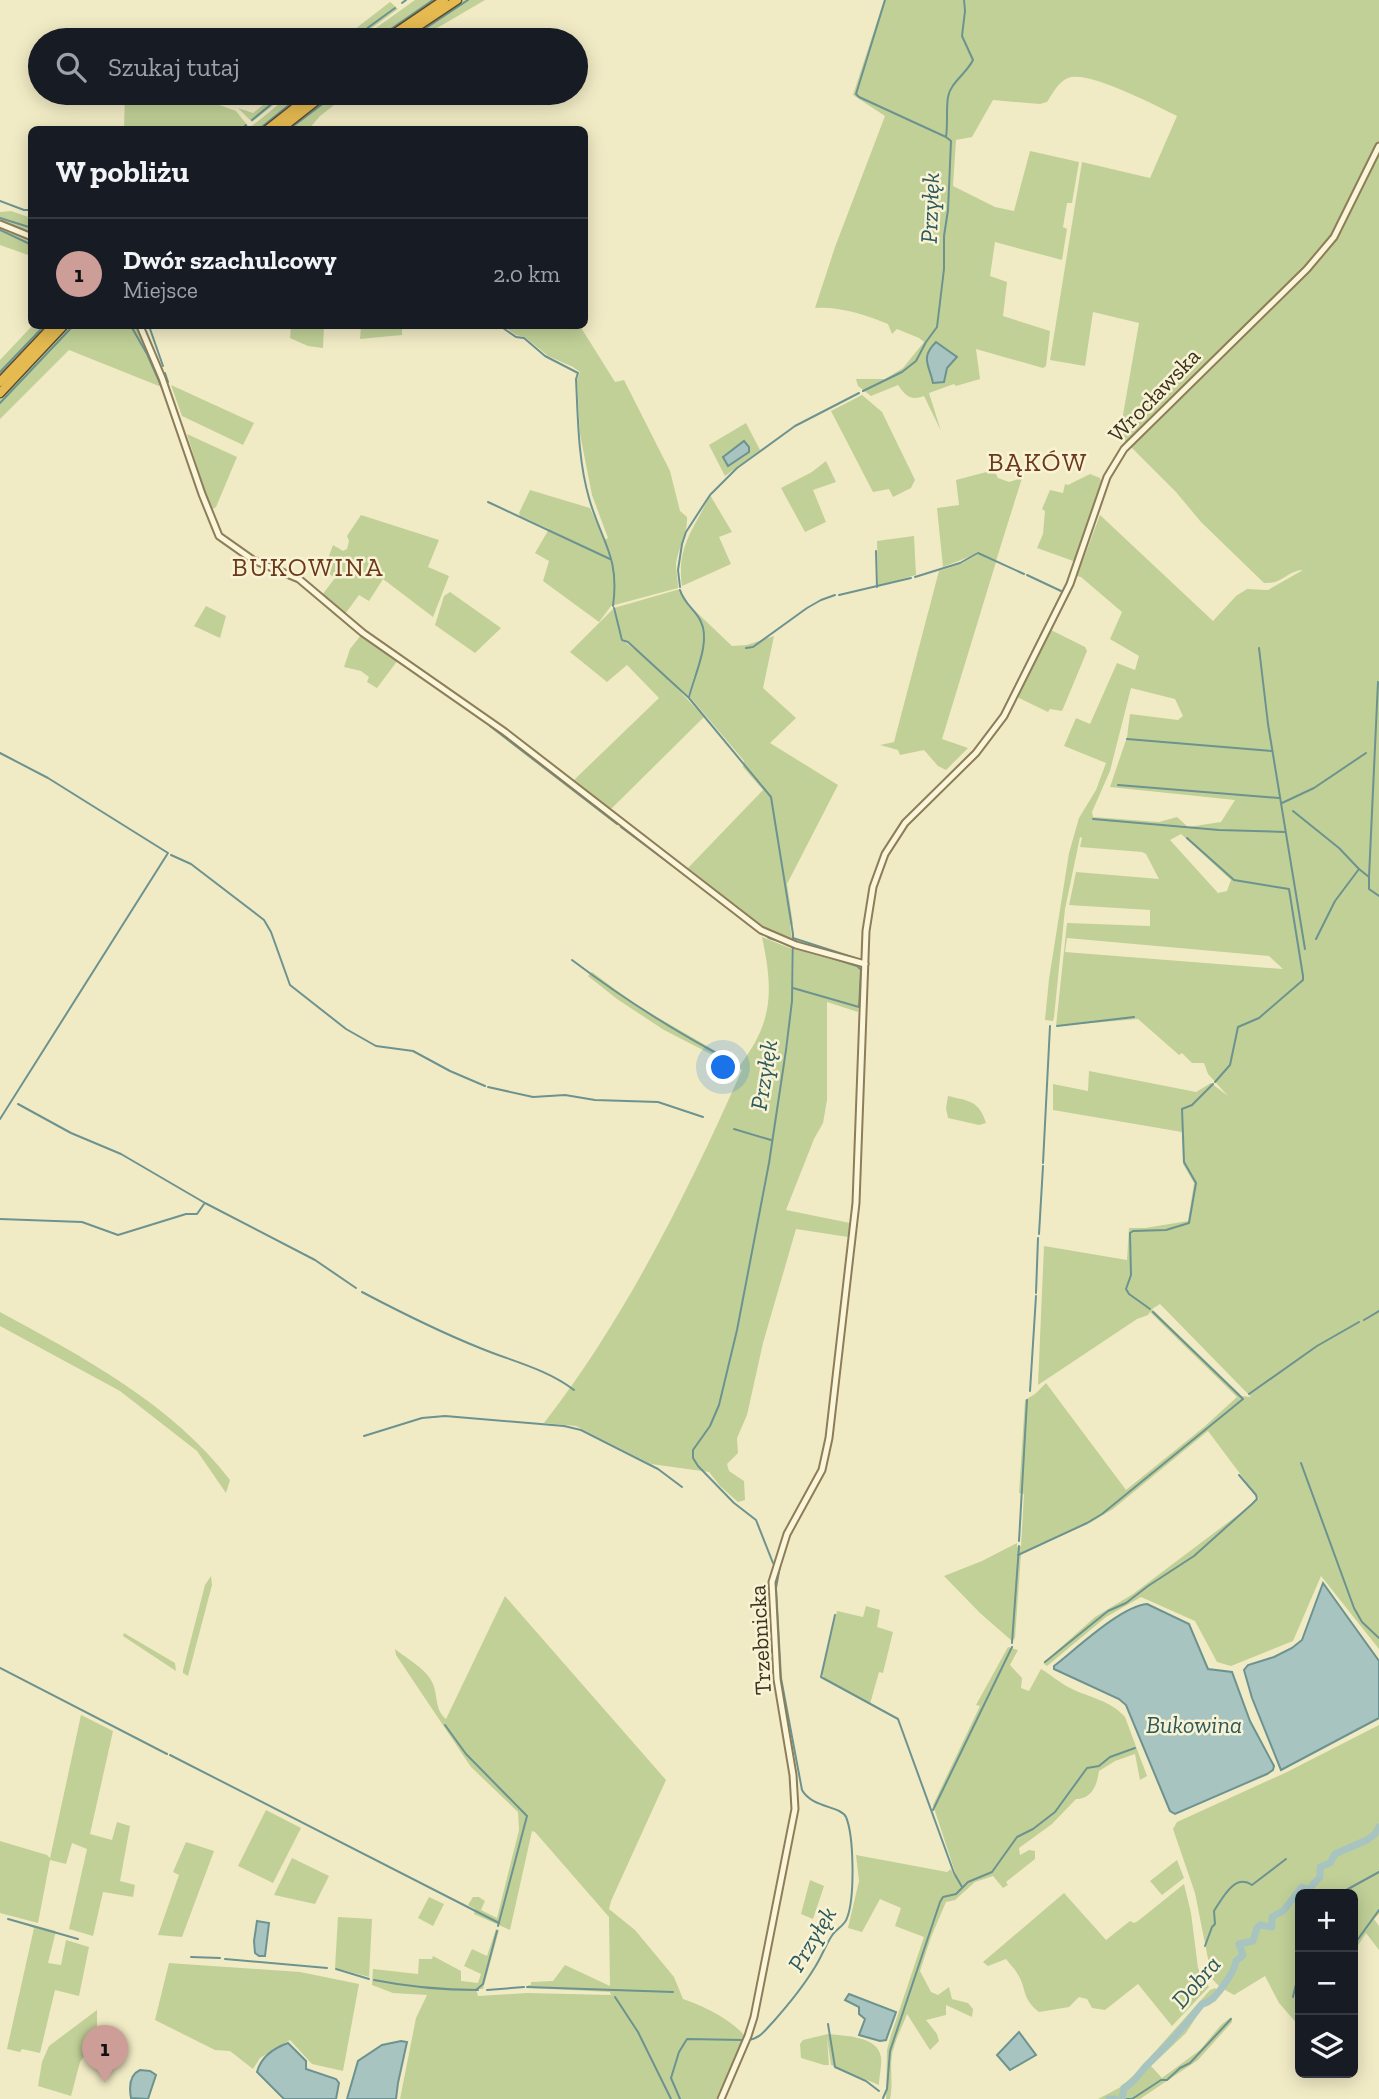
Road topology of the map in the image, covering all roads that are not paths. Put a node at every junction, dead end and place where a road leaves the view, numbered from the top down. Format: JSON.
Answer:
{"nodes":[{"id":1,"x":444,"y":0,"type":"edge"},
{"id":2,"x":457,"y":0,"type":"edge"},
{"id":3,"x":403,"y":28,"type":"edge"},
{"id":4,"x":415,"y":28,"type":"edge"},
{"id":5,"x":299,"y":105,"type":"edge"},
{"id":6,"x":311,"y":105,"type":"edge"},
{"id":7,"x":272,"y":126,"type":"edge"},
{"id":8,"x":284,"y":126,"type":"edge"},
{"id":9,"x":1379,"y":146,"type":"edge"},
{"id":10,"x":0,"y":224,"type":"edge"},
{"id":11,"x":28,"y":235,"type":"edge"},
{"id":12,"x":50,"y":329,"type":"edge"},
{"id":13,"x":60,"y":329,"type":"edge"},
{"id":14,"x":141,"y":329,"type":"edge"},
{"id":15,"x":0,"y":382,"type":"edge"},
{"id":16,"x":0,"y":393,"type":"edge"},
{"id":17,"x":864,"y":964,"type":"junction"},
{"id":18,"x":721,"y":2099,"type":"edge"}],
"edges":[{"from":1,"to":3,"type":"highway"},
{"from":2,"to":4,"type":"highway"},
{"from":5,"to":7,"type":"highway"},
{"from":6,"to":8,"type":"highway"},
{"from":9,"to":17,"type":"street","name":"Wrocławska"},
{"from":10,"to":11,"type":"street"},
{"from":12,"to":15,"type":"highway"},
{"from":13,"to":16,"type":"highway"},
{"from":14,"to":17,"type":"street"},
{"from":17,"to":18,"type":"street","name":"Trzebnicka"}]}
